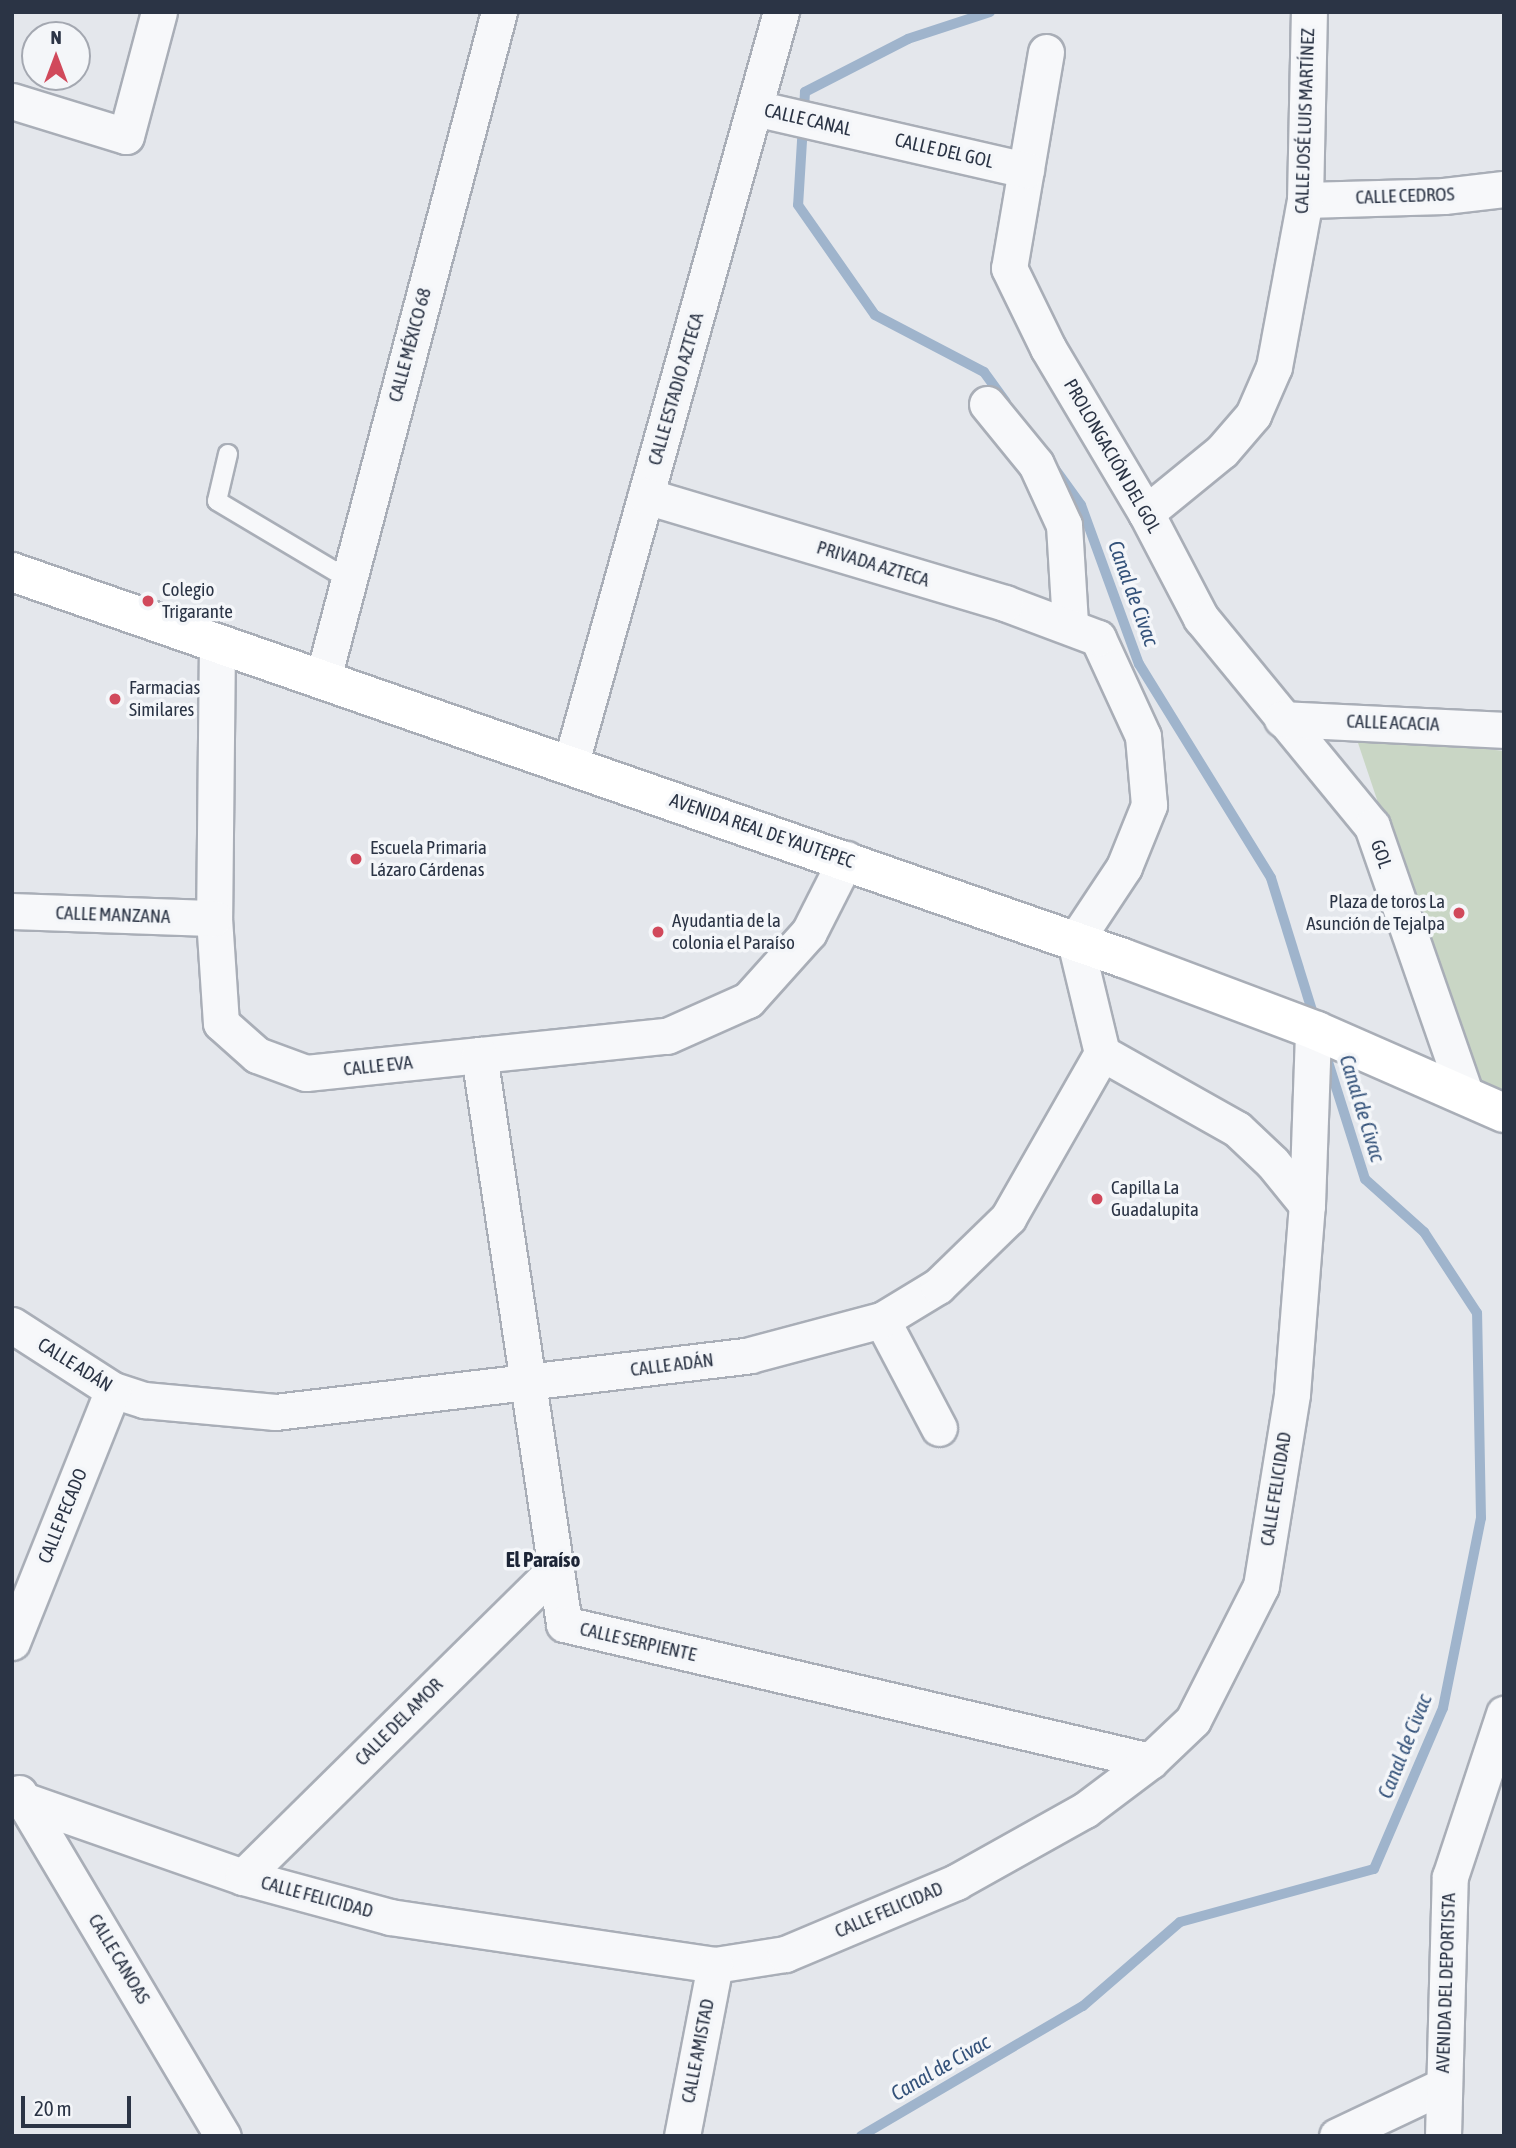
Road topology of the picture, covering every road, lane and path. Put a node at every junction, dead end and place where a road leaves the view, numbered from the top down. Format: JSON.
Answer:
{"nodes":[{"id":1,"x":159,"y":12,"type":"edge"},
{"id":2,"x":499,"y":12,"type":"edge"},
{"id":3,"x":782,"y":12,"type":"edge"},
{"id":4,"x":1309,"y":12,"type":"edge"},
{"id":5,"x":1046,"y":52,"type":"dead end"},
{"id":6,"x":12,"y":101,"type":"edge"},
{"id":7,"x":763,"y":110,"type":"junction"},
{"id":8,"x":846,"y":129,"type":"joint"},
{"id":9,"x":1026,"y":170,"type":"junction"},
{"id":10,"x":1504,"y":189,"type":"edge"},
{"id":11,"x":1305,"y":200,"type":"junction"},
{"id":12,"x":987,"y":404,"type":"dead end"},
{"id":13,"x":228,"y":454,"type":"dead end"},
{"id":14,"x":646,"y":496,"type":"junction"},
{"id":15,"x":1146,"y":513,"type":"junction"},
{"id":16,"x":12,"y":572,"type":"edge"},
{"id":17,"x":348,"y":579,"type":"junction"},
{"id":18,"x":1084,"y":631,"type":"junction"},
{"id":19,"x":216,"y":643,"type":"junction"},
{"id":20,"x":323,"y":678,"type":"junction"},
{"id":21,"x":1282,"y":719,"type":"junction"},
{"id":22,"x":1504,"y":730,"type":"edge"},
{"id":23,"x":570,"y":766,"type":"junction"},
{"id":24,"x":846,"y":859,"type":"junction"},
{"id":25,"x":12,"y":911,"type":"edge"},
{"id":26,"x":214,"y":918,"type":"junction"},
{"id":27,"x":1075,"y":941,"type":"junction"},
{"id":28,"x":1315,"y":1030,"type":"junction"},
{"id":29,"x":1102,"y":1053,"type":"junction"},
{"id":30,"x":480,"y":1055,"type":"junction"},
{"id":31,"x":1465,"y":1093,"type":"junction"},
{"id":32,"x":1504,"y":1113,"type":"edge"},
{"id":33,"x":1307,"y":1205,"type":"junction"},
{"id":34,"x":882,"y":1320,"type":"junction"},
{"id":35,"x":12,"y":1325,"type":"edge"},
{"id":36,"x":529,"y":1384,"type":"junction"},
{"id":37,"x":113,"y":1390,"type":"junction"},
{"id":38,"x":940,"y":1428,"type":"dead end"},
{"id":39,"x":556,"y":1568,"type":"junction"},
{"id":40,"x":12,"y":1642,"type":"edge"},
{"id":41,"x":1504,"y":1714,"type":"edge"},
{"id":42,"x":1150,"y":1761,"type":"junction"},
{"id":43,"x":19,"y":1793,"type":"edge"},
{"id":44,"x":243,"y":1877,"type":"junction"},
{"id":45,"x":715,"y":1965,"type":"junction"},
{"id":46,"x":1443,"y":2085,"type":"junction"},
{"id":47,"x":223,"y":2136,"type":"edge"},
{"id":48,"x":681,"y":2136,"type":"edge"},
{"id":49,"x":1337,"y":2136,"type":"edge"},
{"id":50,"x":1443,"y":2136,"type":"edge"}],
"edges":[{"from":1,"to":6,"type":"street"},
{"from":2,"to":17,"type":"street","name":"CALLE MÉXICO 68"},
{"from":3,"to":7,"type":"street","name":"CALLE ESTADIO AZTECA"},
{"from":4,"to":11,"type":"street","name":"CALLE JOSÉ LUIS MARTÍNEZ"},
{"from":5,"to":9,"type":"street","name":"PROLONGACIÓN DEL GOL"},
{"from":7,"to":8,"type":"street","name":"CALLE CANAL"},
{"from":7,"to":14,"type":"street","name":"CALLE ESTADIO AZTECA"},
{"from":8,"to":9,"type":"street","name":"CALLE DEL GOL"},
{"from":9,"to":15,"type":"street","name":"PROLONGACIÓN DEL GOL"},
{"from":10,"to":11,"type":"street","name":"CALLE CEDROS"},
{"from":11,"to":15,"type":"street","name":"CALLE JOSÉ LUIS MARTÍNEZ"},
{"from":12,"to":18,"type":"street"},
{"from":13,"to":17,"type":"lane"},
{"from":14,"to":18,"type":"street","name":"PRIVADA AZTECA"},
{"from":14,"to":23,"type":"street","name":"CALLE ESTADIO AZTECA"},
{"from":15,"to":21,"type":"street","name":"PROLONGACIÓN DEL GOL"},
{"from":16,"to":19,"type":"street","name":"AVENIDA REAL DE YAUTEPEC"},
{"from":17,"to":20,"type":"street","name":"CALLE MÉXICO 68"},
{"from":18,"to":27,"type":"street"},
{"from":19,"to":20,"type":"street","name":"AVENIDA REAL DE YAUTEPEC"},
{"from":19,"to":26,"type":"street","name":"CALLE EVA"},
{"from":20,"to":23,"type":"street","name":"AVENIDA REAL DE YAUTEPEC"},
{"from":21,"to":22,"type":"street","name":"CALLE ACACIA"},
{"from":21,"to":31,"type":"street","name":"GOL"},
{"from":23,"to":24,"type":"street","name":"AVENIDA REAL DE YAUTEPEC"},
{"from":24,"to":27,"type":"street","name":"AVENIDA REAL DE YAUTEPEC"},
{"from":24,"to":30,"type":"street","name":"CALLE EVA"},
{"from":25,"to":26,"type":"street","name":"CALLE MANZANA"},
{"from":26,"to":30,"type":"street","name":"CALLE EVA"},
{"from":27,"to":28,"type":"street","name":"AVENIDA REAL DE YAUTEPEC"},
{"from":27,"to":29,"type":"street"},
{"from":28,"to":31,"type":"street","name":"AVENIDA REAL DE YAUTEPEC"},
{"from":28,"to":33,"type":"street","name":"CALLE FELICIDAD"},
{"from":29,"to":33,"type":"street"},
{"from":29,"to":34,"type":"street","name":"CALLE ADÁN"},
{"from":30,"to":36,"type":"street","name":"CALLE SERPIENTE"},
{"from":31,"to":32,"type":"street","name":"AVENIDA REAL DE YAUTEPEC"},
{"from":33,"to":42,"type":"street","name":"CALLE FELICIDAD"},
{"from":34,"to":36,"type":"street","name":"CALLE ADÁN"},
{"from":34,"to":38,"type":"street"},
{"from":35,"to":37,"type":"street","name":"CALLE ADÁN"},
{"from":36,"to":37,"type":"street","name":"CALLE ADÁN"},
{"from":36,"to":39,"type":"street","name":"CALLE SERPIENTE"},
{"from":37,"to":40,"type":"street","name":"CALLE PECADO"},
{"from":39,"to":42,"type":"street","name":"CALLE SERPIENTE"},
{"from":39,"to":44,"type":"street","name":"CALLE DEL AMOR"},
{"from":41,"to":46,"type":"street","name":"AVENIDA DEL DEPORTISTA"},
{"from":42,"to":45,"type":"street","name":"CALLE FELICIDAD"},
{"from":43,"to":44,"type":"street","name":"CALLE FELICIDAD"},
{"from":43,"to":47,"type":"street","name":"CALLE CANOAS"},
{"from":44,"to":45,"type":"street","name":"CALLE FELICIDAD"},
{"from":45,"to":48,"type":"street","name":"CALLE AMISTAD"},
{"from":46,"to":49,"type":"street"},
{"from":46,"to":50,"type":"street","name":"AVENIDA DEL DEPORTISTA"}]}
